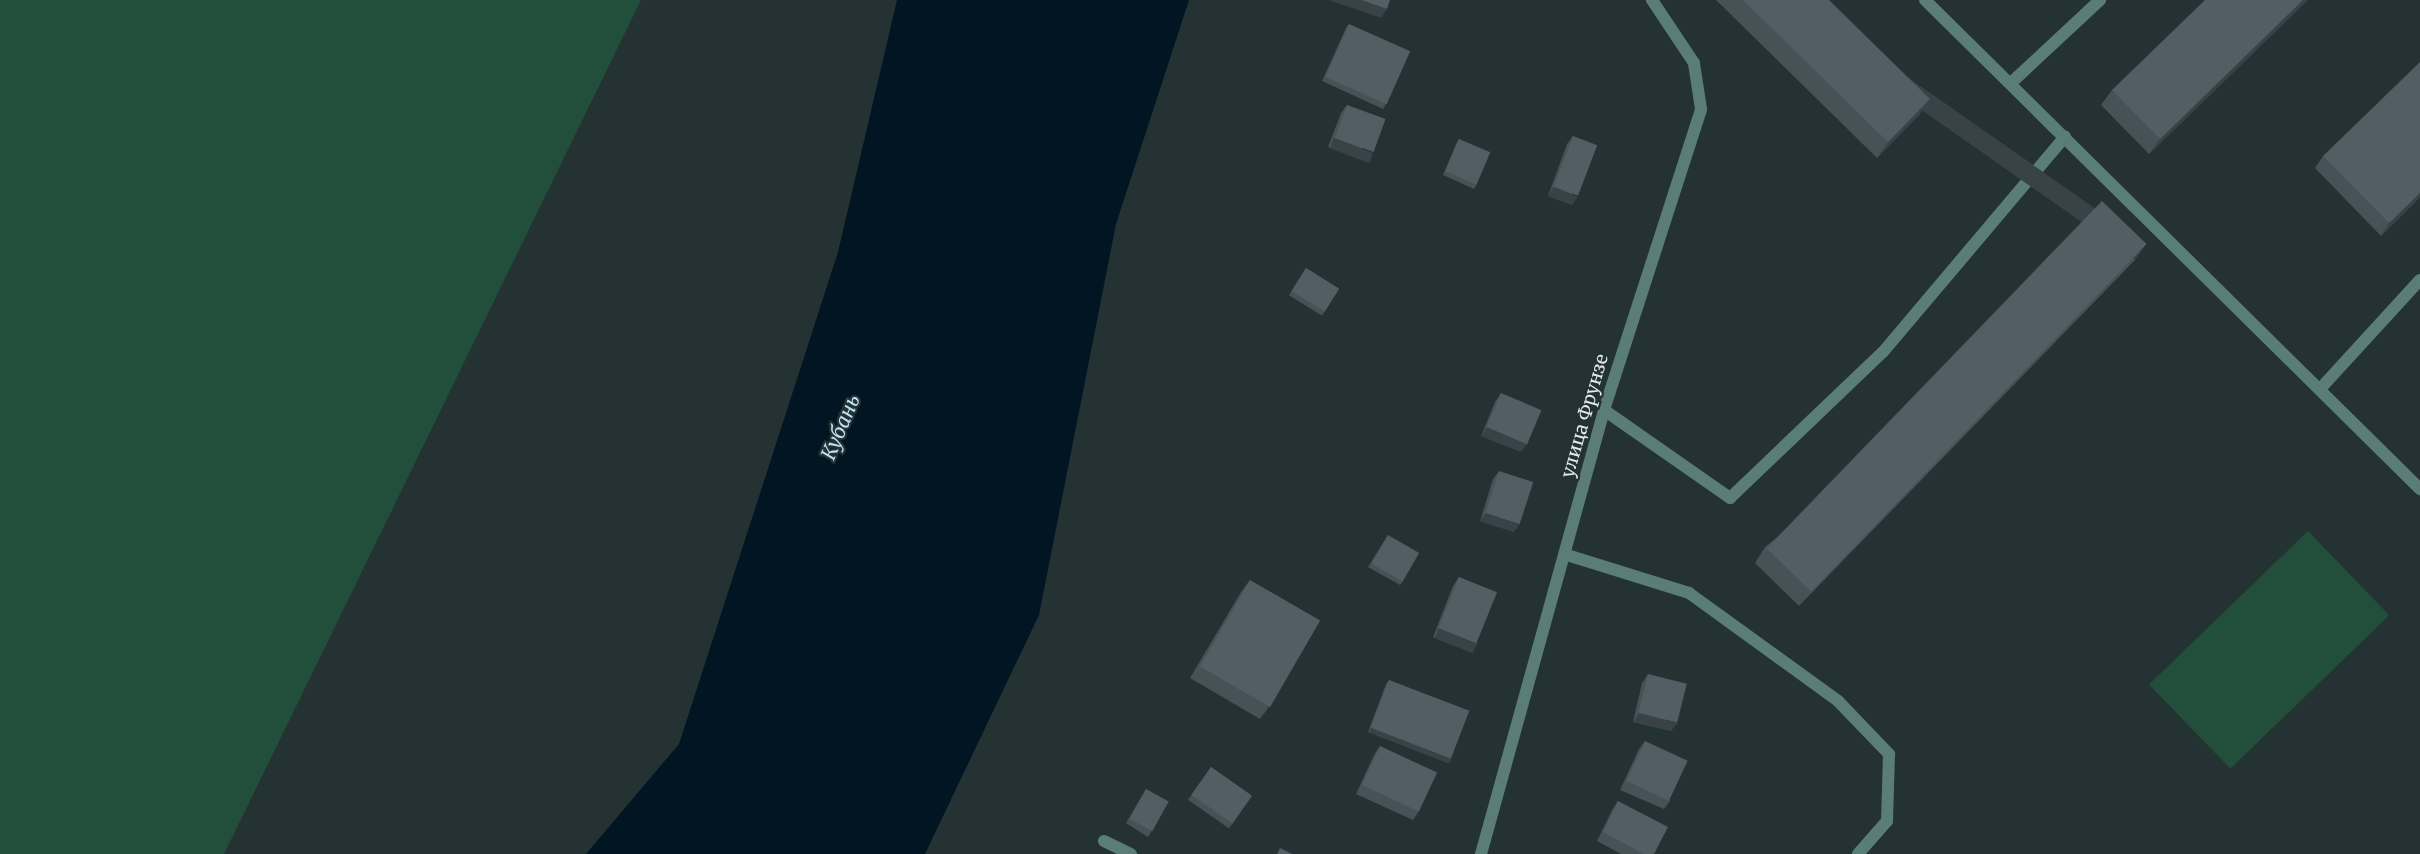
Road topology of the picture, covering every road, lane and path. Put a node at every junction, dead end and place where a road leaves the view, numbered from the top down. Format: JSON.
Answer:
{"nodes":[{"id":1,"x":1652,"y":0,"type":"edge"},
{"id":2,"x":1925,"y":0,"type":"edge"},
{"id":3,"x":2100,"y":0,"type":"edge"},
{"id":4,"x":2011,"y":83,"type":"junction"},
{"id":5,"x":2066,"y":137,"type":"junction"},
{"id":6,"x":2420,"y":280,"type":"edge"},
{"id":7,"x":2319,"y":389,"type":"junction"},
{"id":8,"x":1604,"y":410,"type":"junction"},
{"id":9,"x":2420,"y":489,"type":"edge"},
{"id":10,"x":1566,"y":555,"type":"junction"},
{"id":11,"x":1104,"y":841,"type":"dead end"},
{"id":12,"x":1131,"y":854,"type":"edge"},
{"id":13,"x":1481,"y":854,"type":"edge"},
{"id":14,"x":1858,"y":854,"type":"edge"}],
"edges":[{"from":1,"to":8,"type":"street","name":"улица Фрунзе"},
{"from":2,"to":4,"type":"street"},
{"from":3,"to":4,"type":"street"},
{"from":4,"to":5,"type":"street"},
{"from":5,"to":7,"type":"street"},
{"from":5,"to":8,"type":"street"},
{"from":6,"to":7,"type":"street"},
{"from":7,"to":9,"type":"street"},
{"from":8,"to":10,"type":"street","name":"улица Фрунзе"},
{"from":10,"to":13,"type":"street","name":"улица Фрунзе"},
{"from":10,"to":14,"type":"street"},
{"from":11,"to":12,"type":"street"}]}
